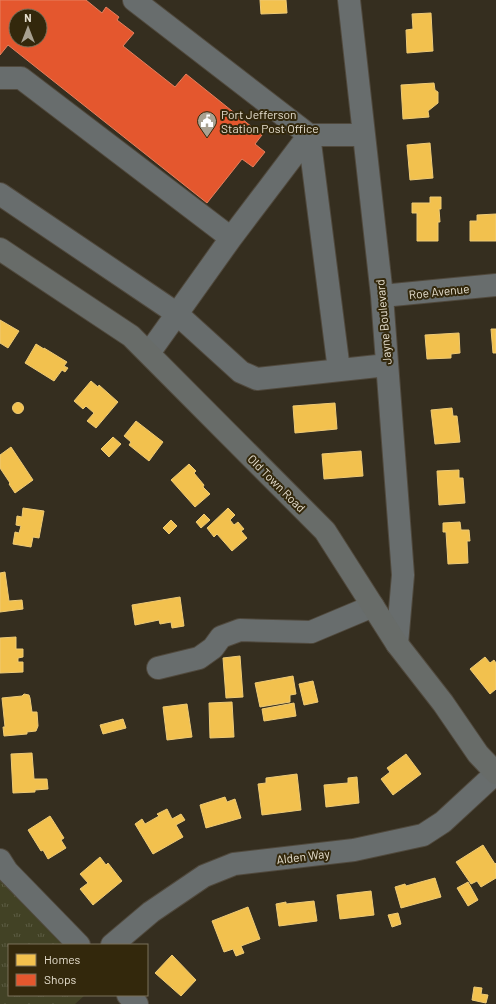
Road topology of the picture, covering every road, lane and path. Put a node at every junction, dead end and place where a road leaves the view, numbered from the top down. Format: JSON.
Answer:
{"nodes":[{"id":1,"x":134,"y":0,"type":"edge"},
{"id":2,"x":349,"y":0,"type":"edge"},
{"id":3,"x":0,"y":78,"type":"edge"},
{"id":4,"x":309,"y":135,"type":"junction"},
{"id":5,"x":364,"y":135,"type":"junction"},
{"id":6,"x":0,"y":194,"type":"edge"},
{"id":7,"x":232,"y":238,"type":"junction"},
{"id":8,"x":0,"y":249,"type":"edge"},
{"id":9,"x":496,"y":285,"type":"edge"},
{"id":10,"x":382,"y":296,"type":"junction"},
{"id":11,"x":176,"y":313,"type":"junction"},
{"id":12,"x":149,"y":353,"type":"junction"},
{"id":13,"x":387,"y":365,"type":"junction"},
{"id":14,"x":339,"y":370,"type":"junction"},
{"id":15,"x":373,"y":606,"type":"junction"},
{"id":16,"x":397,"y":644,"type":"junction"},
{"id":17,"x":158,"y":668,"type":"dead end"},
{"id":18,"x":496,"y":773,"type":"edge"},
{"id":19,"x":0,"y":860,"type":"edge"},
{"id":20,"x":78,"y":944,"type":"edge"},
{"id":21,"x":113,"y":944,"type":"edge"},
{"id":22,"x":129,"y":996,"type":"edge"},
{"id":23,"x":137,"y":1004,"type":"edge"}],
"edges":[{"from":1,"to":4,"type":"street"},
{"from":2,"to":5,"type":"street","name":"Jayne Boulevard"},
{"from":3,"to":7,"type":"street"},
{"from":4,"to":5,"type":"street"},
{"from":4,"to":7,"type":"street"},
{"from":4,"to":14,"type":"street"},
{"from":5,"to":10,"type":"street","name":"Jayne Boulevard"},
{"from":6,"to":11,"type":"street"},
{"from":7,"to":11,"type":"street"},
{"from":8,"to":12,"type":"main road","name":"Old Town Road"},
{"from":9,"to":10,"type":"street","name":"Roe Avenue"},
{"from":10,"to":13,"type":"street","name":"Jayne Boulevard"},
{"from":11,"to":12,"type":"street"},
{"from":11,"to":14,"type":"street"},
{"from":12,"to":15,"type":"main road","name":"Old Town Road"},
{"from":13,"to":14,"type":"street"},
{"from":13,"to":16,"type":"street","name":"Jayne Boulevard"},
{"from":15,"to":16,"type":"main road","name":"Old Town Road"},
{"from":15,"to":17,"type":"street"},
{"from":16,"to":18,"type":"main road","name":"Old Town Road"},
{"from":18,"to":21,"type":"street","name":"Alden Way"},
{"from":19,"to":20,"type":"street"},
{"from":22,"to":23,"type":"street"}]}
